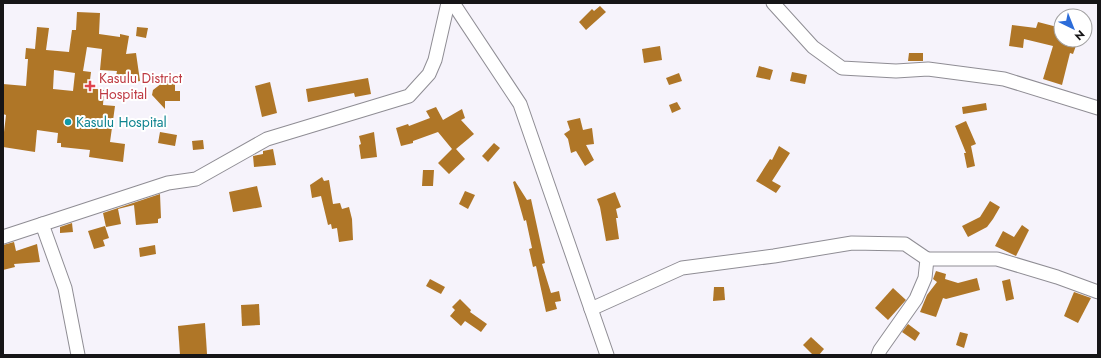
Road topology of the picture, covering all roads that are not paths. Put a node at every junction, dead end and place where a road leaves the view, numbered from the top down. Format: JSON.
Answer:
{"nodes":[{"id":1,"x":448,"y":3,"type":"edge"},
{"id":2,"x":453,"y":3,"type":"edge"},
{"id":3,"x":773,"y":3,"type":"edge"},
{"id":4,"x":1098,"y":108,"type":"edge"},
{"id":5,"x":42,"y":224,"type":"junction"},
{"id":6,"x":3,"y":237,"type":"edge"},
{"id":7,"x":927,"y":259,"type":"junction"},
{"id":8,"x":1098,"y":292,"type":"edge"},
{"id":9,"x":591,"y":309,"type":"junction"},
{"id":10,"x":78,"y":355,"type":"edge"},
{"id":11,"x":607,"y":355,"type":"edge"},
{"id":12,"x":878,"y":355,"type":"edge"}],
"edges":[{"from":1,"to":5,"type":"street"},
{"from":2,"to":9,"type":"street"},
{"from":3,"to":4,"type":"street"},
{"from":5,"to":6,"type":"street"},
{"from":5,"to":10,"type":"street"},
{"from":7,"to":8,"type":"street"},
{"from":7,"to":9,"type":"street"},
{"from":7,"to":12,"type":"street"},
{"from":9,"to":11,"type":"street"}]}
